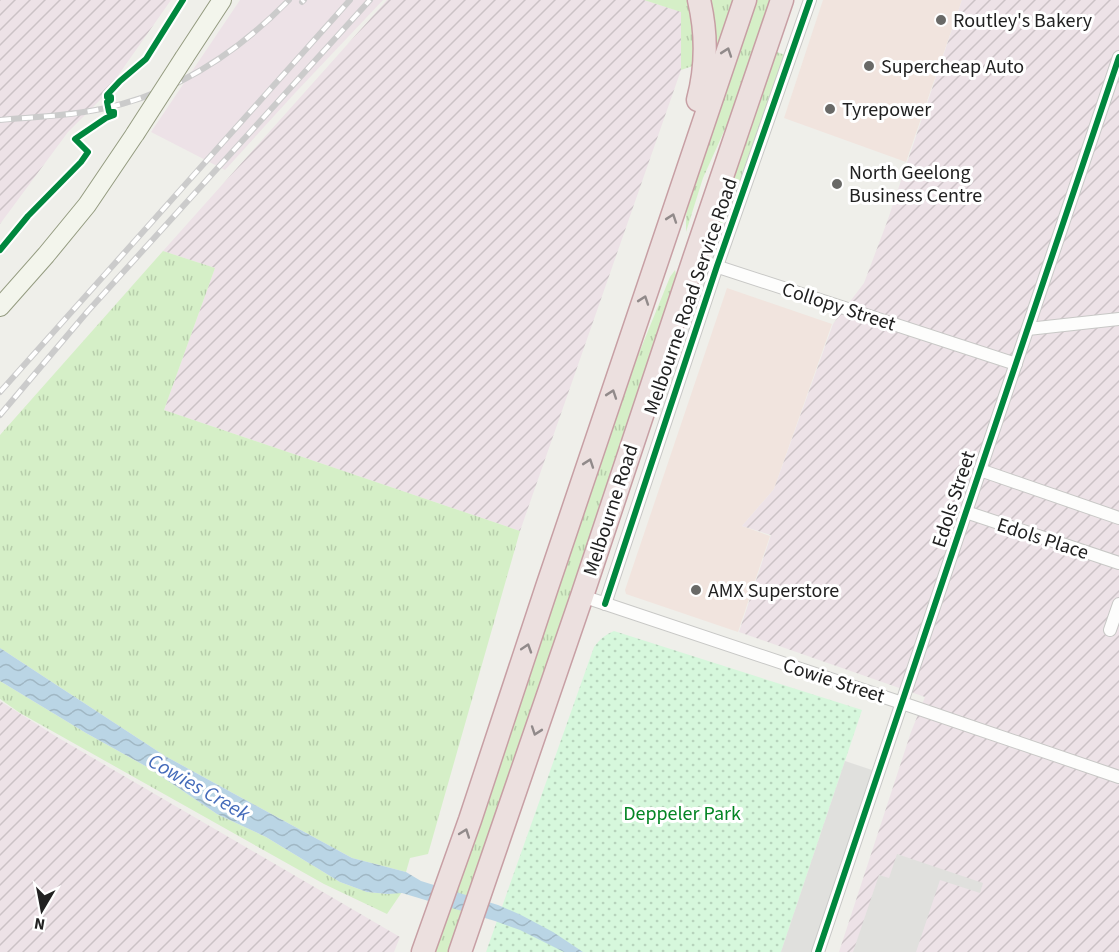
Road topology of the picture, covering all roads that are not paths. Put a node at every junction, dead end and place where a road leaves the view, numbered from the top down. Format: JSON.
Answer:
{"nodes":[{"id":1,"x":214,"y":0,"type":"edge"},
{"id":2,"x":222,"y":0,"type":"edge"},
{"id":3,"x":699,"y":0,"type":"edge"},
{"id":4,"x":745,"y":0,"type":"edge"},
{"id":5,"x":783,"y":0,"type":"edge"},
{"id":6,"x":810,"y":0,"type":"edge"},
{"id":7,"x":1119,"y":57,"type":"edge"},
{"id":8,"x":184,"y":58,"type":"junction"},
{"id":9,"x":117,"y":161,"type":"junction"},
{"id":10,"x":682,"y":187,"type":"junction"},
{"id":11,"x":662,"y":248,"type":"junction"},
{"id":12,"x":694,"y":259,"type":"junction"},
{"id":13,"x":717,"y":266,"type":"junction"},
{"id":14,"x":0,"y":291,"type":"edge"},
{"id":15,"x":0,"y":307,"type":"edge"},
{"id":16,"x":1119,"y":319,"type":"edge"},
{"id":17,"x":1028,"y":329,"type":"junction"},
{"id":18,"x":1016,"y":364,"type":"junction"},
{"id":19,"x":980,"y":470,"type":"junction"},
{"id":20,"x":966,"y":512,"type":"junction"},
{"id":21,"x":1119,"y":518,"type":"edge"},
{"id":22,"x":1119,"y":563,"type":"edge"},
{"id":23,"x":582,"y":596,"type":"junction"},
{"id":24,"x":604,"y":604,"type":"junction"},
{"id":25,"x":1119,"y":604,"type":"edge"},
{"id":26,"x":1110,"y":630,"type":"dead end"},
{"id":27,"x":902,"y":703,"type":"junction"},
{"id":28,"x":1119,"y":777,"type":"edge"},
{"id":29,"x":423,"y":952,"type":"edge"},
{"id":30,"x":460,"y":952,"type":"edge"},
{"id":31,"x":818,"y":952,"type":"edge"}],
"edges":[{"from":1,"to":8,"type":"main road"},
{"from":2,"to":8,"type":"main road"},
{"from":3,"to":10,"type":"highway"},
{"from":10,"to":4,"type":"highway","name":"Melbourne Road","one_way":true},
{"from":5,"to":12,"type":"highway","name":"Melbourne Road"},
{"from":6,"to":13,"type":"street","name":"Melbourne Road Service Road"},
{"from":7,"to":17,"type":"street","name":"Edols Street"},
{"from":8,"to":9,"type":"main road","bridge":true},
{"from":9,"to":14,"type":"main road"},
{"from":9,"to":15,"type":"main road"},
{"from":11,"to":10,"type":"highway","name":"Melbourne Road","one_way":true},
{"from":11,"to":12,"type":"highway","name":"Collopy Street"},
{"from":29,"to":11,"type":"highway","name":"Melbourne Road","one_way":true},
{"from":12,"to":13,"type":"street","name":"Collopy Street"},
{"from":12,"to":23,"type":"highway","name":"Melbourne Road"},
{"from":13,"to":18,"type":"street","name":"Collopy Street"},
{"from":13,"to":24,"type":"street","name":"Melbourne Road Service Road"},
{"from":16,"to":17,"type":"street"},
{"from":17,"to":18,"type":"street","name":"Edols Street"},
{"from":18,"to":19,"type":"street","name":"Edols Street"},
{"from":19,"to":20,"type":"street","name":"Edols Street"},
{"from":19,"to":21,"type":"street"},
{"from":20,"to":22,"type":"street","name":"Edols Place"},
{"from":20,"to":27,"type":"street","name":"Edols Street"},
{"from":23,"to":24,"type":"street","name":"Cowie Street"},
{"from":23,"to":30,"type":"highway","name":"Melbourne Road","one_way":true},
{"from":24,"to":27,"type":"street","name":"Cowie Street"},
{"from":25,"to":26,"type":"street"},
{"from":27,"to":28,"type":"street","name":"Cowie Street"},
{"from":27,"to":31,"type":"street","name":"Edols Street"}]}
